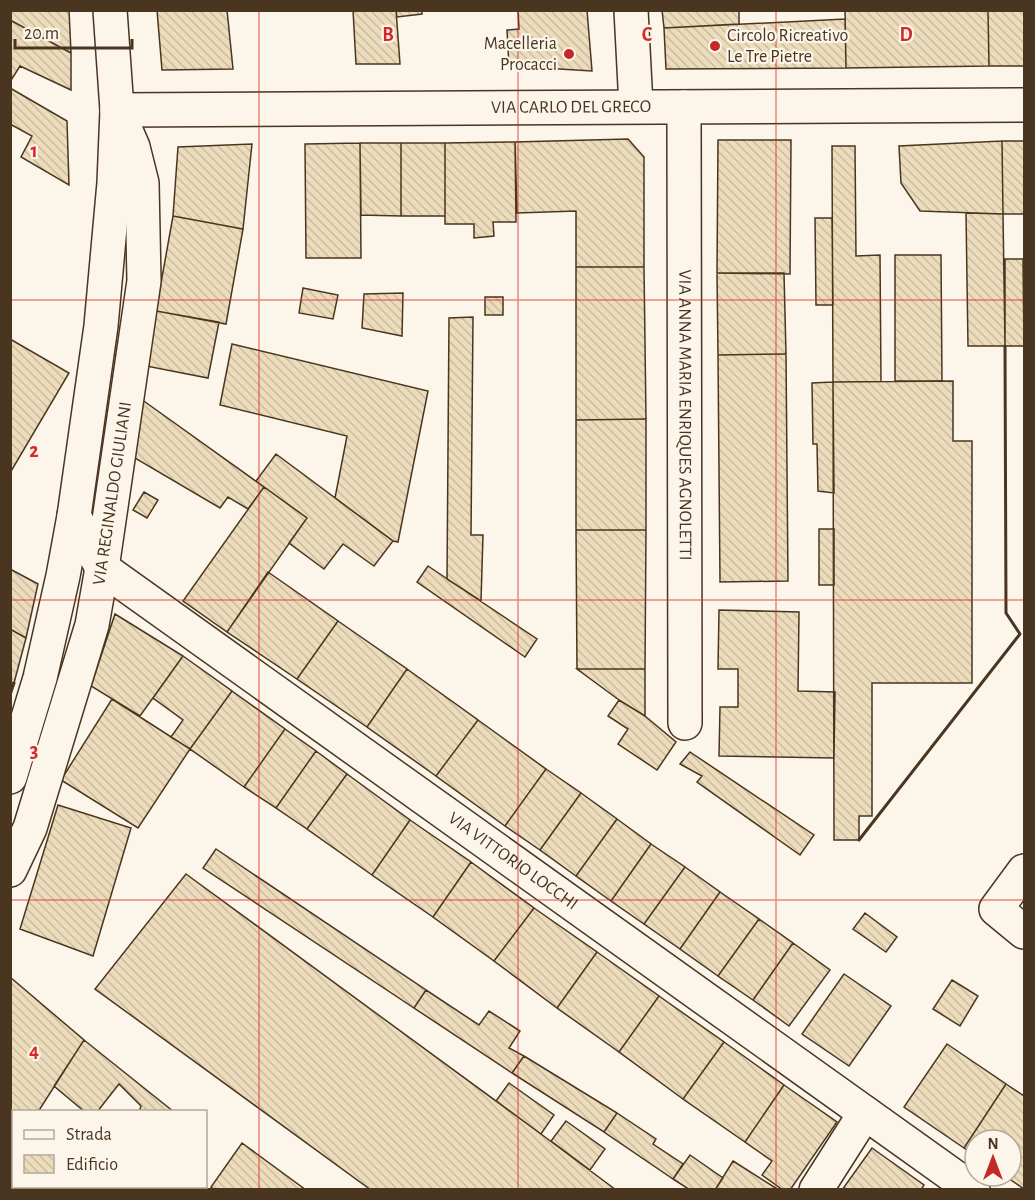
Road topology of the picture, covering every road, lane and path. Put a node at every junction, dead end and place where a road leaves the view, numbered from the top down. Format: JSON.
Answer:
{"nodes":[{"id":1,"x":110,"y":10,"type":"edge"},
{"id":2,"x":630,"y":10,"type":"edge"},
{"id":3,"x":1024,"y":105,"type":"edge"},
{"id":4,"x":636,"y":106,"type":"junction"},
{"id":5,"x":684,"y":107,"type":"junction"},
{"id":6,"x":117,"y":110,"type":"junction"},
{"id":7,"x":74,"y":516,"type":"junction"},
{"id":8,"x":102,"y":568,"type":"junction"},
{"id":9,"x":685,"y":723,"type":"dead end"},
{"id":10,"x":10,"y":777,"type":"edge"},
{"id":11,"x":10,"y":870,"type":"edge"},
{"id":12,"x":1024,"y":871,"type":"edge"},
{"id":13,"x":1024,"y":932,"type":"edge"},
{"id":14,"x":865,"y":1113,"type":"junction"},
{"id":15,"x":816,"y":1190,"type":"edge"},
{"id":16,"x":973,"y":1190,"type":"edge"}],
"edges":[{"from":1,"to":6,"type":"street","name":"VIA REGINALDO GIULIANI"},
{"from":2,"to":4,"type":"street"},
{"from":3,"to":5,"type":"street","name":"VIA CARLO DEL GRECO"},
{"from":4,"to":5,"type":"street","name":"VIA CARLO DEL GRECO"},
{"from":4,"to":6,"type":"street","name":"VIA CARLO DEL GRECO"},
{"from":5,"to":9,"type":"street","name":"VIA ANNA MARIA ENRIQUES AGNOLETTI"},
{"from":6,"to":7,"type":"street","name":"VIA REGINALDO GIULIANI"},
{"from":6,"to":8,"type":"street","name":"VIA REGINALDO GIULIANI"},
{"from":7,"to":8,"type":"street","name":"VIA VITTORIO LOCCHI"},
{"from":7,"to":10,"type":"street","name":"VIA REGINALDO GIULIANI"},
{"from":8,"to":11,"type":"street","name":"VIA REGINALDO GIULIANI"},
{"from":8,"to":14,"type":"street","name":"VIA VITTORIO LOCCHI"},
{"from":12,"to":13,"type":"street"},
{"from":14,"to":15,"type":"street"},
{"from":14,"to":16,"type":"street","name":"VIA VITTORIO LOCCHI"}]}
